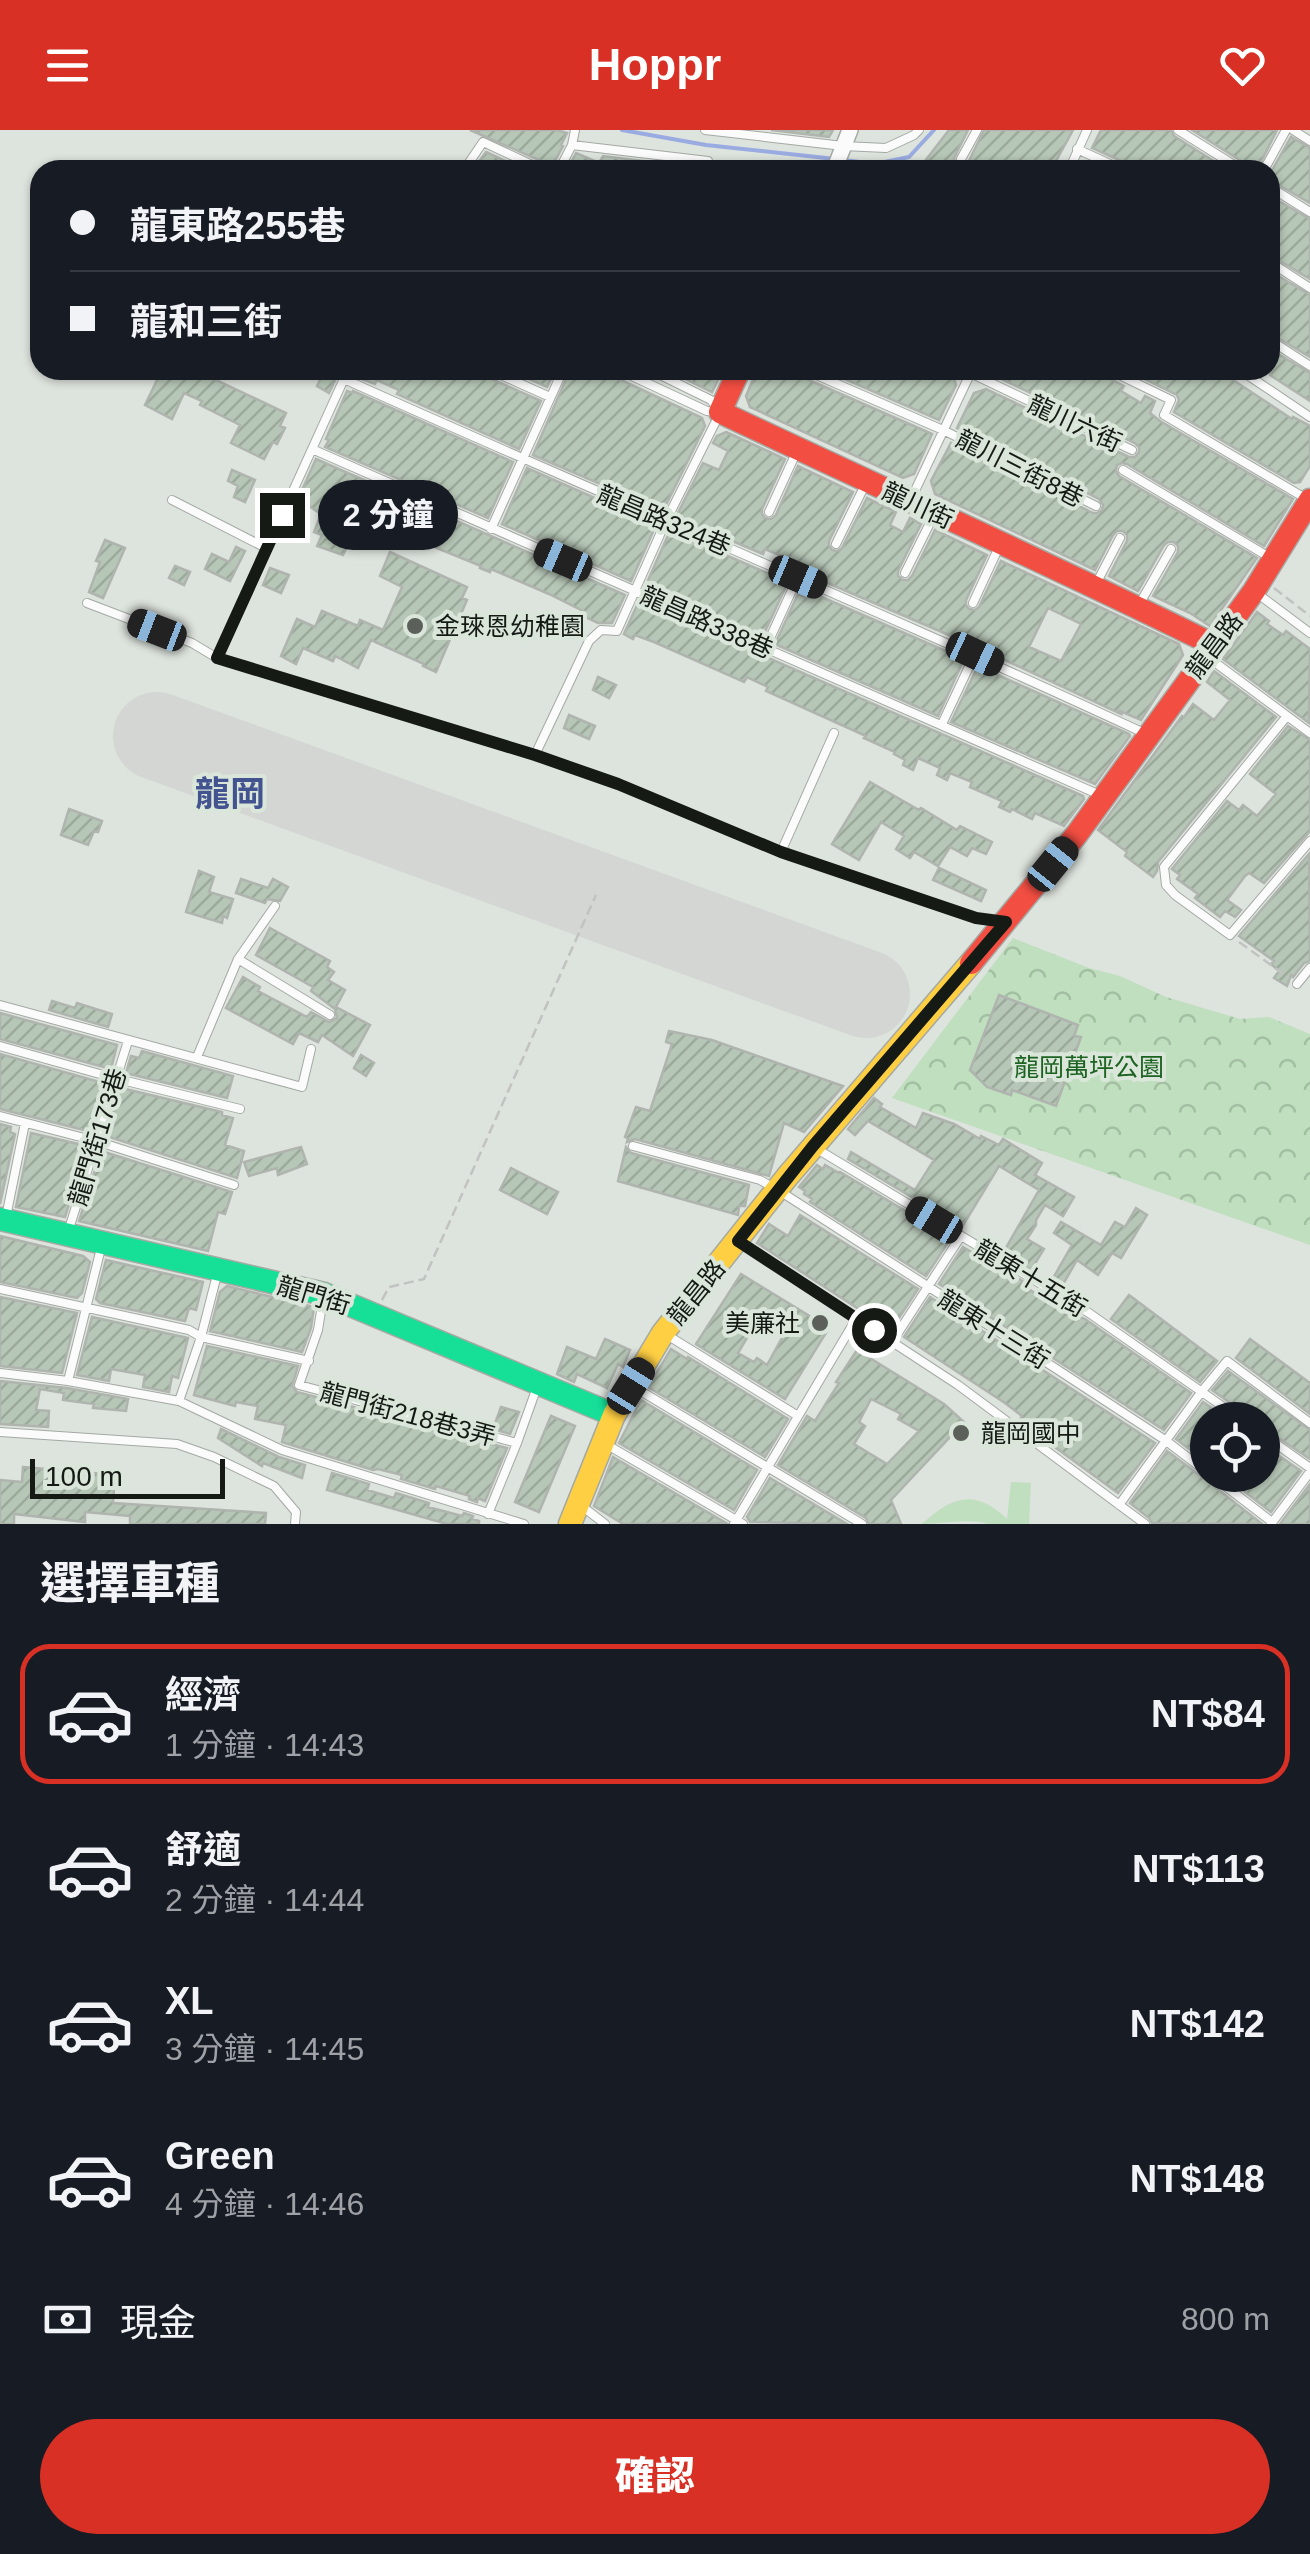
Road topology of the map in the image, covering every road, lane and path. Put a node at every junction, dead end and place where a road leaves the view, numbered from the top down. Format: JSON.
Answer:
{"nodes":[{"id":1,"x":574,"y":130,"type":"edge"},
{"id":2,"x":705,"y":130,"type":"edge"},
{"id":3,"x":850,"y":130,"type":"edge"},
{"id":4,"x":919,"y":130,"type":"edge"},
{"id":5,"x":977,"y":130,"type":"edge"},
{"id":6,"x":1087,"y":130,"type":"edge"},
{"id":7,"x":1178,"y":130,"type":"edge"},
{"id":8,"x":1290,"y":130,"type":"edge"},
{"id":9,"x":1310,"y":141,"type":"edge"},
{"id":10,"x":572,"y":145,"type":"junction"},
{"id":11,"x":1078,"y":149,"type":"junction"},
{"id":12,"x":838,"y":159,"type":"edge"},
{"id":13,"x":962,"y":159,"type":"dead end"},
{"id":14,"x":471,"y":160,"type":"edge"},
{"id":15,"x":522,"y":160,"type":"edge"},
{"id":16,"x":564,"y":160,"type":"edge"},
{"id":17,"x":700,"y":160,"type":"edge"},
{"id":18,"x":1073,"y":160,"type":"edge"},
{"id":19,"x":1102,"y":160,"type":"edge"},
{"id":20,"x":1226,"y":160,"type":"edge"},
{"id":21,"x":1270,"y":160,"type":"edge"},
{"id":22,"x":1280,"y":193,"type":"edge"},
{"id":23,"x":1310,"y":212,"type":"edge"},
{"id":24,"x":1280,"y":268,"type":"edge"},
{"id":25,"x":1310,"y":288,"type":"edge"},
{"id":26,"x":1280,"y":346,"type":"edge"},
{"id":27,"x":1310,"y":366,"type":"edge"},
{"id":28,"x":343,"y":380,"type":"edge"},
{"id":29,"x":358,"y":380,"type":"edge"},
{"id":30,"x":512,"y":380,"type":"edge"},
{"id":31,"x":558,"y":380,"type":"edge"},
{"id":32,"x":640,"y":380,"type":"edge"},
{"id":33,"x":670,"y":380,"type":"edge"},
{"id":34,"x":734,"y":380,"type":"edge"},
{"id":35,"x":828,"y":380,"type":"edge"},
{"id":36,"x":965,"y":380,"type":"edge"},
{"id":37,"x":988,"y":380,"type":"edge"},
{"id":38,"x":1130,"y":380,"type":"edge"},
{"id":39,"x":1255,"y":380,"type":"edge"},
{"id":40,"x":550,"y":397,"type":"junction"},
{"id":41,"x":720,"y":412,"type":"junction"},
{"id":42,"x":1310,"y":417,"type":"edge"},
{"id":43,"x":943,"y":430,"type":"junction"},
{"id":44,"x":798,"y":448,"type":"junction"},
{"id":45,"x":312,"y":449,"type":"junction"},
{"id":46,"x":1132,"y":450,"type":"dead end"},
{"id":47,"x":522,"y":459,"type":"junction"},
{"id":48,"x":1123,"y":470,"type":"dead end"},
{"id":49,"x":866,"y":480,"type":"junction"},
{"id":50,"x":172,"y":500,"type":"dead end"},
{"id":51,"x":1310,"y":500,"type":"edge"},
{"id":52,"x":910,"y":501,"type":"junction"},
{"id":53,"x":1096,"y":506,"type":"dead end"},
{"id":54,"x":769,"y":512,"type":"dead end"},
{"id":55,"x":935,"y":513,"type":"junction"},
{"id":56,"x":666,"y":522,"type":"junction"},
{"id":57,"x":491,"y":529,"type":"junction"},
{"id":58,"x":1120,"y":538,"type":"dead end"},
{"id":59,"x":836,"y":544,"type":"dead end"},
{"id":60,"x":1000,"y":544,"type":"junction"},
{"id":61,"x":266,"y":548,"type":"junction"},
{"id":62,"x":1172,"y":549,"type":"dead end"},
{"id":63,"x":906,"y":573,"type":"dead end"},
{"id":64,"x":1263,"y":576,"type":"junction"},
{"id":65,"x":798,"y":577,"type":"junction"},
{"id":66,"x":1095,"y":586,"type":"junction"},
{"id":67,"x":635,"y":590,"type":"junction"},
{"id":68,"x":87,"y":603,"type":"dead end"},
{"id":69,"x":973,"y":603,"type":"dead end"},
{"id":70,"x":1138,"y":607,"type":"junction"},
{"id":71,"x":1310,"y":616,"type":"edge"},
{"id":72,"x":1310,"y":634,"type":"edge"},
{"id":73,"x":765,"y":649,"type":"junction"},
{"id":74,"x":1210,"y":650,"type":"junction"},
{"id":75,"x":975,"y":654,"type":"junction"},
{"id":76,"x":217,"y":658,"type":"junction"},
{"id":77,"x":1288,"y":716,"type":"junction"},
{"id":78,"x":942,"y":724,"type":"junction"},
{"id":79,"x":834,"y":733,"type":"dead end"},
{"id":80,"x":1310,"y":733,"type":"edge"},
{"id":81,"x":1148,"y":735,"type":"junction"},
{"id":82,"x":535,"y":755,"type":"junction"},
{"id":83,"x":1102,"y":796,"type":"junction"},
{"id":84,"x":1310,"y":842,"type":"edge"},
{"id":85,"x":781,"y":852,"type":"junction"},
{"id":86,"x":596,"y":896,"type":"dead end"},
{"id":87,"x":275,"y":906,"type":"dead end"},
{"id":88,"x":1006,"y":922,"type":"junction"},
{"id":89,"x":1230,"y":935,"type":"junction"},
{"id":90,"x":238,"y":960,"type":"junction"},
{"id":91,"x":1310,"y":968,"type":"edge"},
{"id":92,"x":1297,"y":984,"type":"joint"},
{"id":93,"x":0,"y":1005,"type":"edge"},
{"id":94,"x":330,"y":1015,"type":"dead end"},
{"id":95,"x":128,"y":1041,"type":"junction"},
{"id":96,"x":0,"y":1046,"type":"edge"},
{"id":97,"x":311,"y":1049,"type":"dead end"},
{"id":98,"x":197,"y":1057,"type":"junction"},
{"id":99,"x":114,"y":1078,"type":"junction"},
{"id":100,"x":240,"y":1109,"type":"dead end"},
{"id":101,"x":0,"y":1116,"type":"edge"},
{"id":102,"x":26,"y":1123,"type":"junction"},
{"id":103,"x":96,"y":1141,"type":"junction"},
{"id":104,"x":633,"y":1146,"type":"dead end"},
{"id":105,"x":813,"y":1146,"type":"junction"},
{"id":106,"x":783,"y":1183,"type":"junction"},
{"id":107,"x":234,"y":1185,"type":"dead end"},
{"id":108,"x":3,"y":1220,"type":"edge"},
{"id":109,"x":68,"y":1233,"type":"junction"},
{"id":110,"x":961,"y":1236,"type":"junction"},
{"id":111,"x":102,"y":1241,"type":"junction"},
{"id":112,"x":738,"y":1241,"type":"junction"},
{"id":113,"x":218,"y":1270,"type":"junction"},
{"id":114,"x":929,"y":1288,"type":"junction"},
{"id":115,"x":0,"y":1289,"type":"edge"},
{"id":116,"x":324,"y":1294,"type":"junction"},
{"id":117,"x":85,"y":1308,"type":"junction"},
{"id":118,"x":374,"y":1315,"type":"junction"},
{"id":119,"x":856,"y":1319,"type":"junction"},
{"id":120,"x":663,"y":1332,"type":"junction"},
{"id":121,"x":201,"y":1337,"type":"junction"},
{"id":122,"x":892,"y":1342,"type":"junction"},
{"id":123,"x":309,"y":1361,"type":"junction"},
{"id":124,"x":0,"y":1373,"type":"edge"},
{"id":125,"x":68,"y":1381,"type":"junction"},
{"id":126,"x":538,"y":1383,"type":"junction"},
{"id":127,"x":631,"y":1386,"type":"junction"},
{"id":128,"x":1202,"y":1391,"type":"junction"},
{"id":129,"x":180,"y":1401,"type":"junction"},
{"id":130,"x":1217,"y":1402,"type":"edge"},
{"id":131,"x":614,"y":1414,"type":"junction"},
{"id":132,"x":798,"y":1416,"type":"junction"},
{"id":133,"x":1310,"y":1424,"type":"edge"},
{"id":134,"x":0,"y":1432,"type":"edge"},
{"id":135,"x":1165,"y":1440,"type":"junction"},
{"id":136,"x":517,"y":1443,"type":"junction"},
{"id":137,"x":604,"y":1443,"type":"junction"},
{"id":138,"x":1280,"y":1448,"type":"edge"},
{"id":139,"x":1190,"y":1459,"type":"edge"},
{"id":140,"x":767,"y":1468,"type":"junction"},
{"id":141,"x":1310,"y":1470,"type":"edge"},
{"id":142,"x":1232,"y":1492,"type":"edge"},
{"id":143,"x":1118,"y":1505,"type":"junction"},
{"id":144,"x":488,"y":1514,"type":"junction"},
{"id":145,"x":590,"y":1519,"type":"edge"},
{"id":146,"x":738,"y":1523,"type":"edge"},
{"id":147,"x":1272,"y":1523,"type":"edge"},
{"id":148,"x":295,"y":1524,"type":"edge"},
{"id":149,"x":524,"y":1524,"type":"edge"},
{"id":150,"x":862,"y":1524,"type":"edge"},
{"id":151,"x":1144,"y":1524,"type":"edge"}],
"edges":[{"from":1,"to":10,"type":"lane"},
{"from":2,"to":12,"type":"lane"},
{"from":3,"to":12,"type":"street"},
{"from":4,"to":12,"type":"lane"},
{"from":5,"to":13,"type":"lane"},
{"from":6,"to":11,"type":"lane"},
{"from":7,"to":20,"type":"lane"},
{"from":8,"to":9,"type":"lane"},
{"from":8,"to":21,"type":"lane"},
{"from":10,"to":16,"type":"lane"},
{"from":10,"to":17,"type":"lane"},
{"from":11,"to":18,"type":"lane"},
{"from":11,"to":19,"type":"lane"},
{"from":14,"to":15,"type":"lane"},
{"from":22,"to":23,"type":"lane"},
{"from":24,"to":25,"type":"lane"},
{"from":26,"to":27,"type":"lane"},
{"from":28,"to":45,"type":"lane"},
{"from":29,"to":47,"type":"lane","name":"龍昌路324巷"},
{"from":30,"to":40,"type":"lane"},
{"from":31,"to":40,"type":"lane"},
{"from":32,"to":41,"type":"lane","name":"龍川街"},
{"from":33,"to":41,"type":"lane"},
{"from":34,"to":41,"type":"street"},
{"from":35,"to":43,"type":"lane","name":"龍川三街8巷"},
{"from":36,"to":43,"type":"lane"},
{"from":37,"to":46,"type":"lane","name":"龍川六街"},
{"from":38,"to":51,"type":"lane"},
{"from":39,"to":42,"type":"lane"},
{"from":40,"to":47,"type":"lane"},
{"from":41,"to":44,"type":"street","name":"龍川街"},
{"from":41,"to":56,"type":"lane"},
{"from":43,"to":52,"type":"lane"},
{"from":43,"to":53,"type":"lane","name":"龍川三街8巷"},
{"from":44,"to":49,"type":"street","name":"龍川街"},
{"from":44,"to":54,"type":"lane"},
{"from":45,"to":57,"type":"lane","name":"龍昌路338巷"},
{"from":45,"to":61,"type":"lane"},
{"from":47,"to":56,"type":"lane","name":"龍昌路324巷"},
{"from":47,"to":57,"type":"lane"},
{"from":48,"to":64,"type":"lane","name":"龍川六街"},
{"from":49,"to":52,"type":"street","name":"龍川街"},
{"from":49,"to":59,"type":"lane"},
{"from":50,"to":61,"type":"lane"},
{"from":51,"to":64,"type":"street","name":"龍昌路"},
{"from":52,"to":55,"type":"street","name":"龍川街"},
{"from":55,"to":60,"type":"street","name":"龍川街"},
{"from":55,"to":63,"type":"lane"},
{"from":56,"to":65,"type":"lane","name":"龍昌路324巷"},
{"from":56,"to":67,"type":"lane"},
{"from":57,"to":67,"type":"lane","name":"龍昌路338巷"},
{"from":58,"to":66,"type":"lane"},
{"from":60,"to":66,"type":"street","name":"龍川街"},
{"from":60,"to":69,"type":"lane"},
{"from":61,"to":76,"type":"lane"},
{"from":62,"to":70,"type":"lane"},
{"from":64,"to":71,"type":"path"},
{"from":64,"to":72,"type":"lane","name":"龍川六街"},
{"from":64,"to":74,"type":"street","name":"龍昌路"},
{"from":65,"to":73,"type":"lane"},
{"from":65,"to":75,"type":"lane","name":"龍昌路324巷"},
{"from":66,"to":70,"type":"street","name":"龍川街"},
{"from":67,"to":73,"type":"lane","name":"龍昌路338巷"},
{"from":67,"to":82,"type":"lane"},
{"from":68,"to":76,"type":"lane"},
{"from":70,"to":74,"type":"street","name":"龍川街"},
{"from":73,"to":78,"type":"lane","name":"龍昌路338巷"},
{"from":74,"to":77,"type":"lane"},
{"from":74,"to":81,"type":"street","name":"龍昌路"},
{"from":75,"to":78,"type":"lane"},
{"from":75,"to":81,"type":"lane","name":"龍昌路324巷"},
{"from":76,"to":82,"type":"lane"},
{"from":77,"to":80,"type":"lane"},
{"from":77,"to":89,"type":"lane"},
{"from":78,"to":83,"type":"lane","name":"龍昌路338巷"},
{"from":79,"to":85,"type":"lane"},
{"from":81,"to":83,"type":"street","name":"龍昌路"},
{"from":82,"to":85,"type":"lane"},
{"from":83,"to":88,"type":"street","name":"龍昌路"},
{"from":84,"to":89,"type":"lane"},
{"from":85,"to":88,"type":"lane"},
{"from":86,"to":118,"type":"path"},
{"from":87,"to":90,"type":"lane"},
{"from":88,"to":105,"type":"street","name":"龍昌路"},
{"from":89,"to":92,"type":"path"},
{"from":90,"to":94,"type":"lane"},
{"from":90,"to":98,"type":"lane"},
{"from":91,"to":92,"type":"lane"},
{"from":93,"to":95,"type":"lane"},
{"from":95,"to":98,"type":"lane"},
{"from":95,"to":99,"type":"lane","name":"龍門街173巷"},
{"from":96,"to":99,"type":"lane"},
{"from":97,"to":98,"type":"lane"},
{"from":99,"to":100,"type":"lane"},
{"from":99,"to":103,"type":"lane","name":"龍門街173巷"},
{"from":101,"to":102,"type":"lane"},
{"from":102,"to":103,"type":"lane"},
{"from":102,"to":108,"type":"lane"},
{"from":103,"to":107,"type":"lane"},
{"from":103,"to":109,"type":"lane","name":"龍門街173巷"},
{"from":104,"to":106,"type":"lane","name":"龍東十三街"},
{"from":105,"to":106,"type":"street","name":"龍昌路"},
{"from":105,"to":110,"type":"lane","name":"龍東十五街"},
{"from":106,"to":112,"type":"street","name":"龍昌路"},
{"from":106,"to":114,"type":"lane","name":"龍東十三街"},
{"from":108,"to":109,"type":"street","name":"龍門街"},
{"from":109,"to":111,"type":"street","name":"龍門街"},
{"from":110,"to":114,"type":"lane"},
{"from":110,"to":128,"type":"lane","name":"龍東十五街"},
{"from":111,"to":113,"type":"street","name":"龍門街"},
{"from":111,"to":117,"type":"lane"},
{"from":112,"to":119,"type":"lane"},
{"from":112,"to":120,"type":"street","name":"龍昌路"},
{"from":113,"to":116,"type":"street","name":"龍門街"},
{"from":113,"to":121,"type":"lane"},
{"from":114,"to":122,"type":"lane"},
{"from":114,"to":135,"type":"lane","name":"龍東十三街"},
{"from":115,"to":117,"type":"lane"},
{"from":116,"to":118,"type":"street","name":"龍門街"},
{"from":116,"to":123,"type":"lane"},
{"from":117,"to":121,"type":"lane"},
{"from":117,"to":125,"type":"lane"},
{"from":118,"to":126,"type":"street","name":"龍門街"},
{"from":119,"to":122,"type":"lane"},
{"from":119,"to":132,"type":"lane"},
{"from":120,"to":127,"type":"street","name":"龍昌路"},
{"from":120,"to":132,"type":"lane"},
{"from":121,"to":123,"type":"lane"},
{"from":121,"to":129,"type":"lane"},
{"from":122,"to":143,"type":"lane"},
{"from":123,"to":136,"type":"lane","name":"龍門街218巷3弄"},
{"from":124,"to":125,"type":"lane"},
{"from":125,"to":129,"type":"lane"},
{"from":126,"to":131,"type":"street","name":"龍門街"},
{"from":126,"to":136,"type":"lane"},
{"from":127,"to":131,"type":"street","name":"龍昌路"},
{"from":127,"to":140,"type":"lane"},
{"from":128,"to":130,"type":"lane","name":"龍東十五街"},
{"from":128,"to":133,"type":"lane"},
{"from":128,"to":135,"type":"lane"},
{"from":129,"to":144,"type":"lane"},
{"from":131,"to":137,"type":"street","name":"龍昌路"},
{"from":132,"to":140,"type":"lane"},
{"from":134,"to":148,"type":"lane"},
{"from":135,"to":139,"type":"lane","name":"龍東十三街"},
{"from":135,"to":143,"type":"lane"},
{"from":136,"to":144,"type":"lane"},
{"from":137,"to":145,"type":"street","name":"龍昌路"},
{"from":137,"to":146,"type":"lane"},
{"from":138,"to":141,"type":"lane"},
{"from":140,"to":146,"type":"lane"},
{"from":140,"to":150,"type":"lane"},
{"from":141,"to":147,"type":"lane"},
{"from":142,"to":147,"type":"lane","name":"龍東十三街"},
{"from":143,"to":151,"type":"lane"},
{"from":144,"to":149,"type":"lane"}]}
